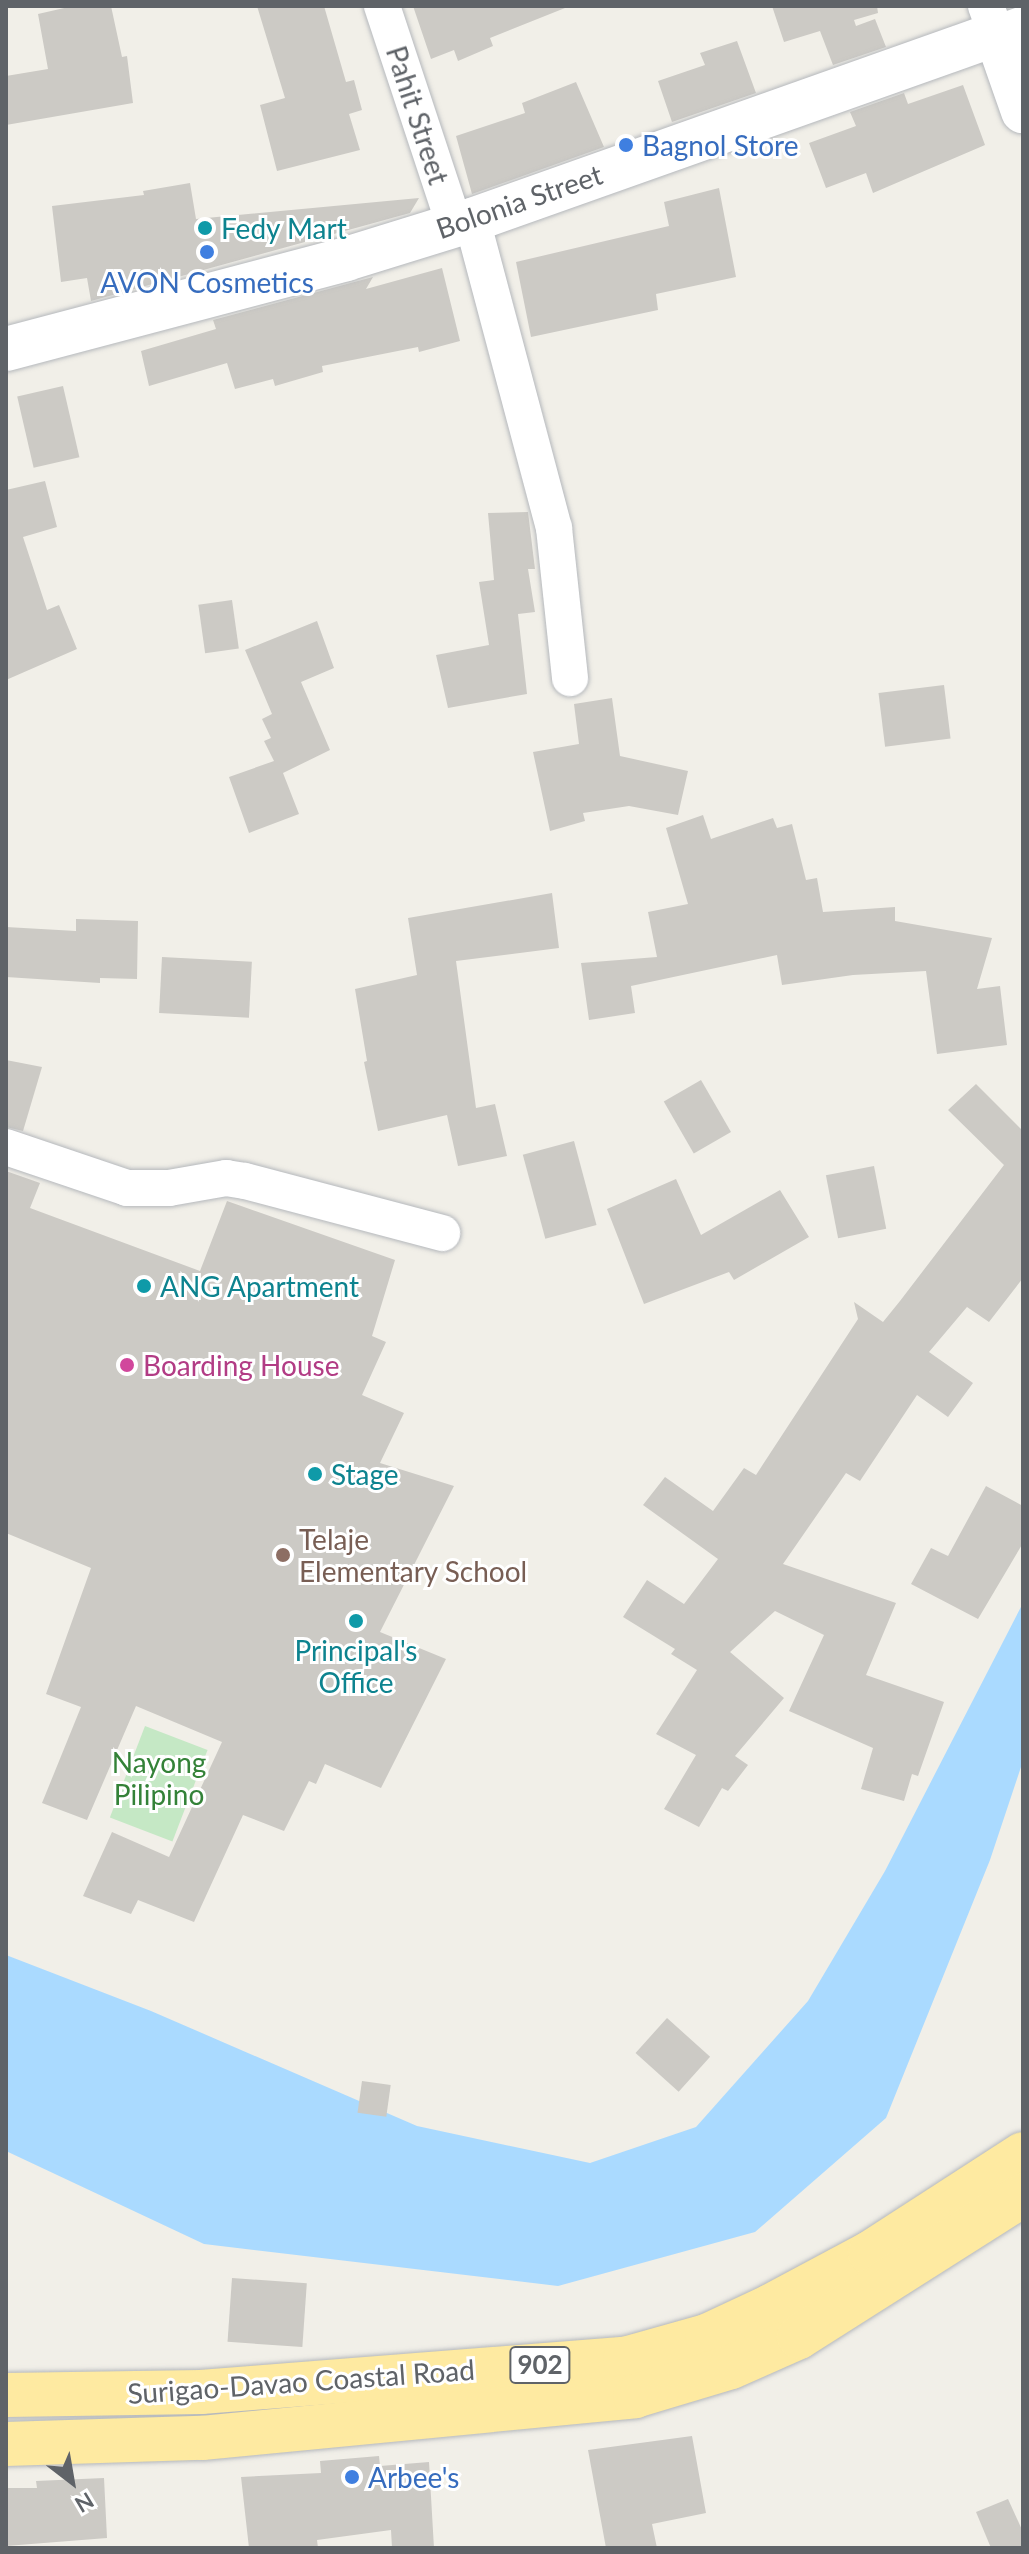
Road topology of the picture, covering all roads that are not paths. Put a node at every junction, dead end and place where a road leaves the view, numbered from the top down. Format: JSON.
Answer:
{"nodes":[{"id":1,"x":382,"y":6,"type":"edge"},
{"id":2,"x":1002,"y":21,"type":"edge"},
{"id":3,"x":1023,"y":111,"type":"edge"},
{"id":4,"x":463,"y":222,"type":"junction"},
{"id":5,"x":6,"y":349,"type":"edge"},
{"id":6,"x":570,"y":678,"type":"dead end"},
{"id":7,"x":6,"y":1147,"type":"edge"},
{"id":8,"x":442,"y":1233,"type":"dead end"},
{"id":9,"x":1023,"y":2154,"type":"edge"},
{"id":10,"x":1023,"y":2195,"type":"edge"},
{"id":11,"x":832,"y":2295,"type":"junction"},
{"id":12,"x":201,"y":2392,"type":"junction"},
{"id":13,"x":6,"y":2395,"type":"edge"},
{"id":14,"x":202,"y":2438,"type":"junction"},
{"id":15,"x":6,"y":2444,"type":"edge"}],
"edges":[{"from":1,"to":4,"type":"street","name":"Pahit Street"},
{"from":2,"to":3,"type":"main road"},
{"from":2,"to":4,"type":"main road","name":"Bolonia Street"},
{"from":4,"to":5,"type":"main road","name":"Bolonia Street"},
{"from":4,"to":6,"type":"street","name":"Pahit Street"},
{"from":7,"to":8,"type":"street"},
{"from":9,"to":11,"type":"highway","name":"Surigao-Davao Coastal Road","number":"902"},
{"from":10,"to":11,"type":"highway","name":"Surigao-Davao Coastal Road","number":"902"},
{"from":11,"to":12,"type":"highway","name":"Surigao-Davao Coastal Road","number":"902"},
{"from":11,"to":14,"type":"highway","name":"Surigao-Davao Coastal Road","number":"902"},
{"from":12,"to":13,"type":"highway","name":"Surigao-Davao Coastal Road","number":"902"},
{"from":12,"to":14,"type":"highway"},
{"from":14,"to":15,"type":"highway","name":"Surigao-Davao Coastal Road","number":"902"}]}
